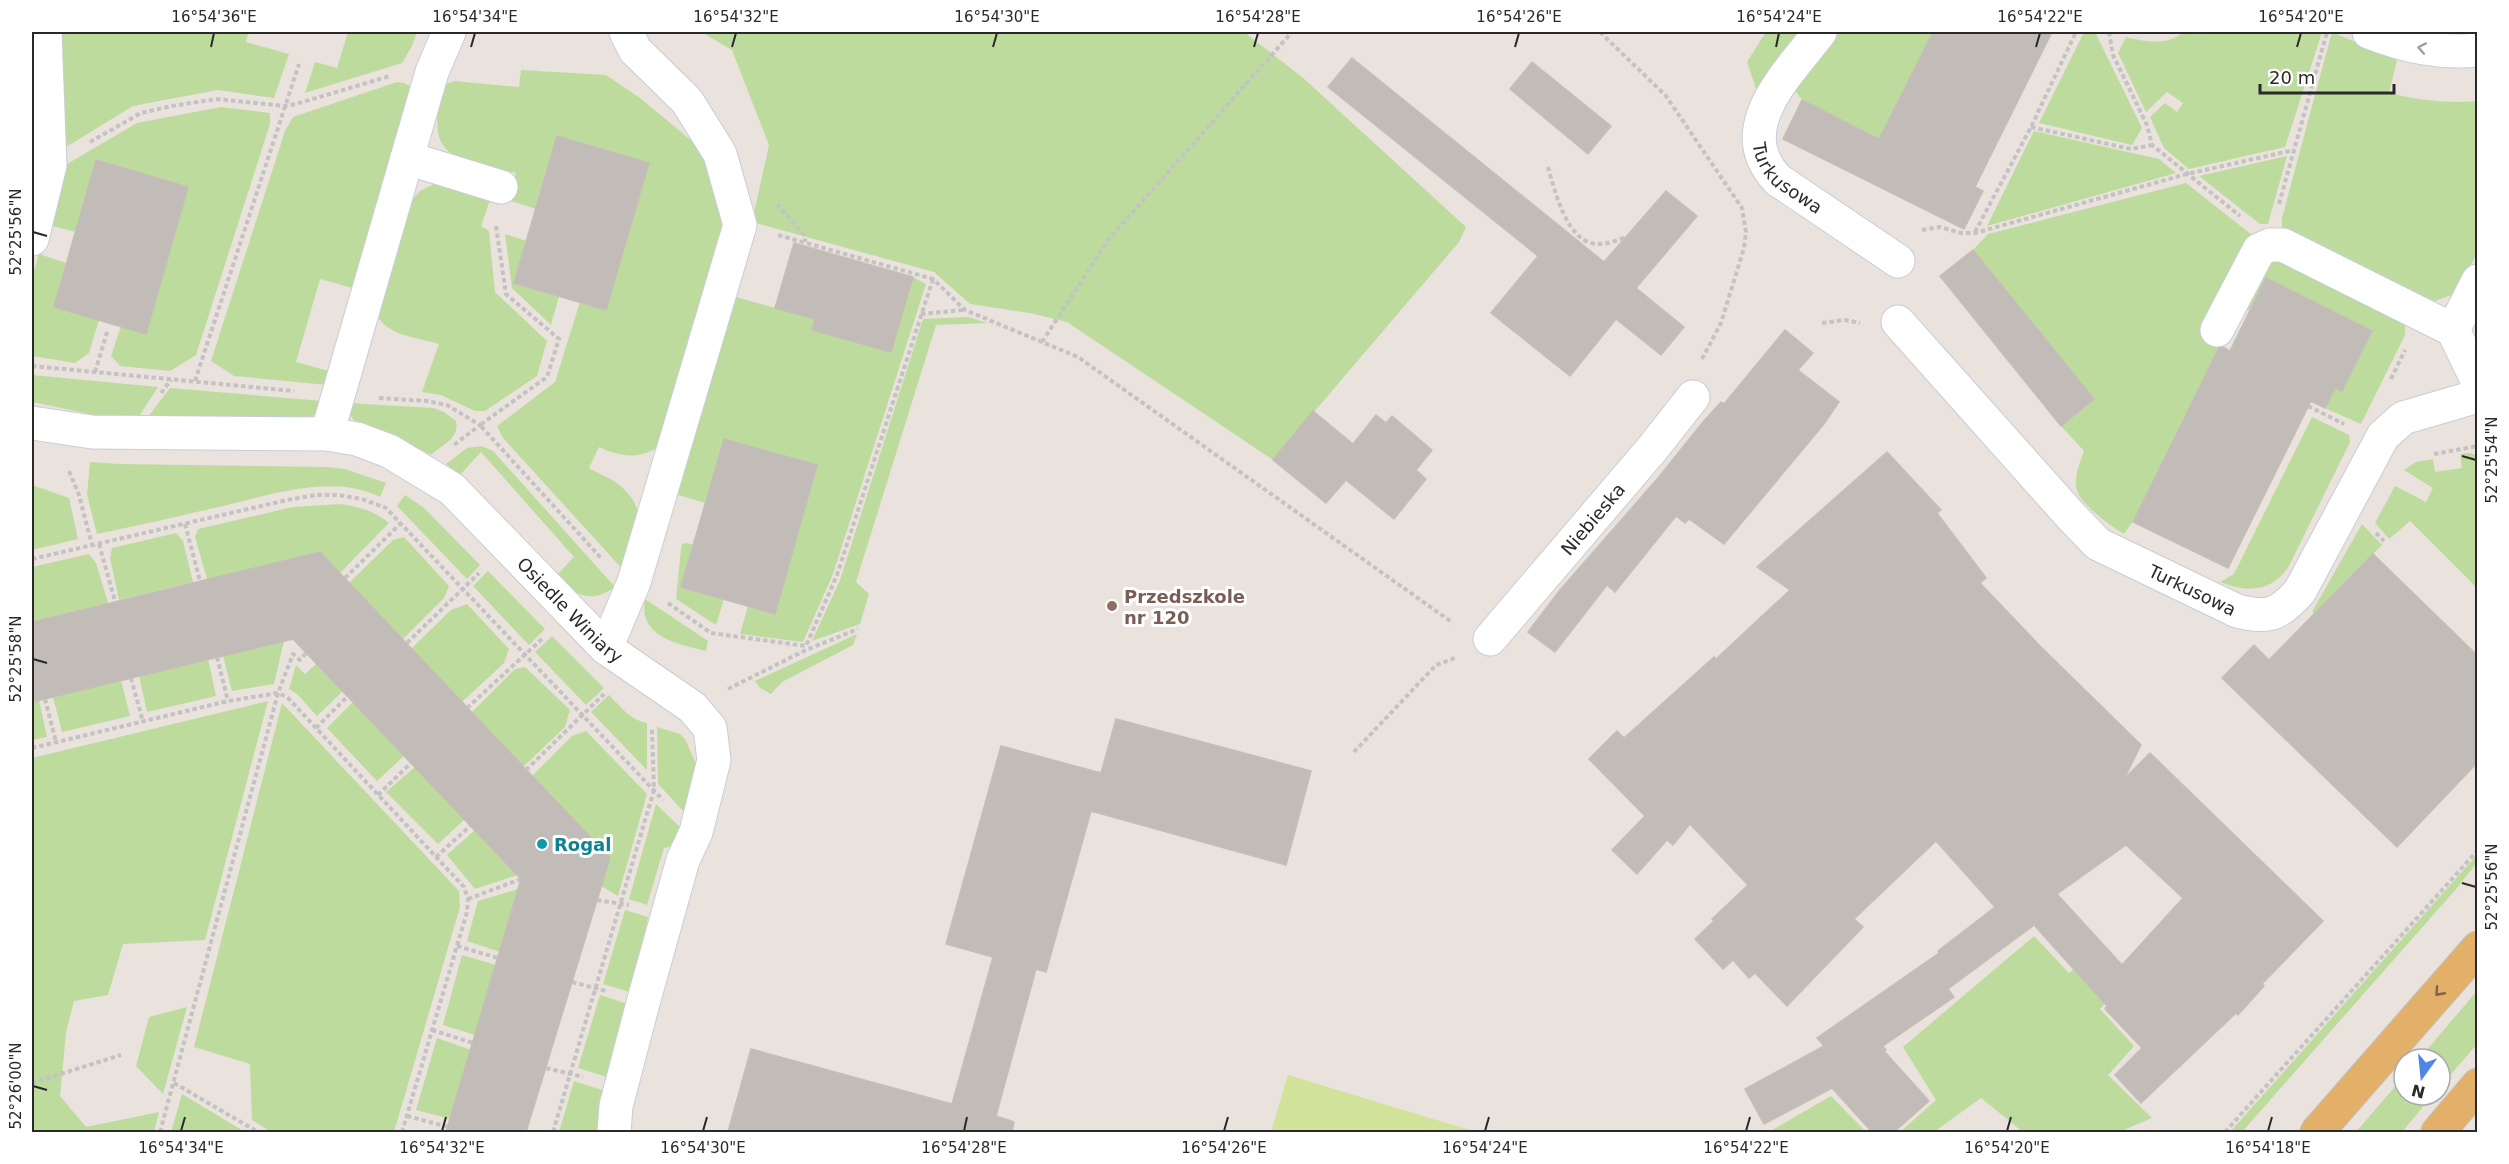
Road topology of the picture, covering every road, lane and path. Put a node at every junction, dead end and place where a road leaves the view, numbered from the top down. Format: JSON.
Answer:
{"nodes":[{"id":1,"x":45,"y":32,"type":"edge"},
{"id":2,"x":449,"y":32,"type":"edge"},
{"id":3,"x":626,"y":32,"type":"edge"},
{"id":4,"x":1292,"y":32,"type":"edge"},
{"id":5,"x":1600,"y":32,"type":"edge"},
{"id":6,"x":1820,"y":32,"type":"edge"},
{"id":7,"x":2076,"y":32,"type":"edge"},
{"id":8,"x":2109,"y":32,"type":"edge"},
{"id":9,"x":2327,"y":32,"type":"edge"},
{"id":10,"x":2369,"y":32,"type":"edge"},
{"id":11,"x":2478,"y":50,"type":"edge"},
{"id":12,"x":299,"y":64,"type":"dead end"},
{"id":13,"x":432,"y":72,"type":"junction"},
{"id":14,"x":284,"y":106,"type":"junction"},
{"id":15,"x":2031,"y":127,"type":"junction"},
{"id":16,"x":106,"y":133,"type":"dead end"},
{"id":17,"x":2152,"y":145,"type":"junction"},
{"id":18,"x":2294,"y":150,"type":"junction"},
{"id":19,"x":407,"y":158,"type":"junction"},
{"id":20,"x":1548,"y":167,"type":"dead end"},
{"id":21,"x":2187,"y":174,"type":"junction"},
{"id":22,"x":501,"y":187,"type":"joint"},
{"id":23,"x":740,"y":225,"type":"junction"},
{"id":24,"x":1940,"y":227,"type":"dead end"},
{"id":25,"x":1975,"y":232,"type":"junction"},
{"id":26,"x":1626,"y":237,"type":"dead end"},
{"id":27,"x":32,"y":239,"type":"edge"},
{"id":28,"x":2273,"y":242,"type":"junction"},
{"id":29,"x":1898,"y":261,"type":"dead end"},
{"id":30,"x":933,"y":279,"type":"junction"},
{"id":31,"x":2478,"y":281,"type":"edge"},
{"id":32,"x":965,"y":310,"type":"junction"},
{"id":33,"x":921,"y":314,"type":"junction"},
{"id":34,"x":2422,"y":315,"type":"junction"},
{"id":35,"x":1898,"y":322,"type":"dead end"},
{"id":36,"x":108,"y":329,"type":"dead end"},
{"id":37,"x":2217,"y":330,"type":"dead end"},
{"id":38,"x":2453,"y":330,"type":"junction"},
{"id":39,"x":1042,"y":342,"type":"junction"},
{"id":40,"x":1702,"y":360,"type":"dead end"},
{"id":41,"x":95,"y":372,"type":"dead end"},
{"id":42,"x":195,"y":381,"type":"dead end"},
{"id":43,"x":2390,"y":382,"type":"dead end"},
{"id":44,"x":2478,"y":382,"type":"edge"},
{"id":45,"x":2478,"y":396,"type":"edge"},
{"id":46,"x":1693,"y":397,"type":"dead end"},
{"id":47,"x":32,"y":423,"type":"edge"},
{"id":48,"x":327,"y":434,"type":"junction"},
{"id":49,"x":2476,"y":448,"type":"edge"},
{"id":50,"x":2422,"y":455,"type":"dead end"},
{"id":51,"x":79,"y":495,"type":"dead end"},
{"id":52,"x":401,"y":523,"type":"junction"},
{"id":53,"x":185,"y":524,"type":"junction"},
{"id":54,"x":2376,"y":532,"type":"dead end"},
{"id":55,"x":2384,"y":541,"type":"dead end"},
{"id":56,"x":99,"y":544,"type":"junction"},
{"id":57,"x":92,"y":545,"type":"junction"},
{"id":58,"x":32,"y":559,"type":"edge"},
{"id":59,"x":345,"y":578,"type":"dead end"},
{"id":60,"x":200,"y":581,"type":"dead end"},
{"id":61,"x":634,"y":582,"type":"junction"},
{"id":62,"x":464,"y":589,"type":"junction"},
{"id":63,"x":115,"y":601,"type":"dead end"},
{"id":64,"x":858,"y":629,"type":"dead end"},
{"id":65,"x":1490,"y":639,"type":"joint"},
{"id":66,"x":407,"y":643,"type":"dead end"},
{"id":67,"x":606,"y":648,"type":"junction"},
{"id":68,"x":806,"y":648,"type":"junction"},
{"id":69,"x":306,"y":652,"type":"dead end"},
{"id":70,"x":525,"y":654,"type":"junction"},
{"id":71,"x":217,"y":657,"type":"dead end"},
{"id":72,"x":1454,"y":660,"type":"dead end"},
{"id":73,"x":131,"y":678,"type":"dead end"},
{"id":74,"x":278,"y":693,"type":"junction"},
{"id":75,"x":348,"y":696,"type":"dead end"},
{"id":76,"x":679,"y":698,"type":"junction"},
{"id":77,"x":45,"y":699,"type":"dead end"},
{"id":78,"x":228,"y":701,"type":"junction"},
{"id":79,"x":467,"y":708,"type":"dead end"},
{"id":80,"x":583,"y":716,"type":"junction"},
{"id":81,"x":143,"y":722,"type":"junction"},
{"id":82,"x":316,"y":728,"type":"junction"},
{"id":83,"x":56,"y":742,"type":"junction"},
{"id":84,"x":32,"y":748,"type":"edge"},
{"id":85,"x":1354,"y":752,"type":"dead end"},
{"id":86,"x":411,"y":763,"type":"dead end"},
{"id":87,"x":526,"y":770,"type":"dead end"},
{"id":88,"x":654,"y":790,"type":"junction"},
{"id":89,"x":378,"y":795,"type":"junction"},
{"id":90,"x":470,"y":826,"type":"dead end"},
{"id":91,"x":696,"y":832,"type":"junction"},
{"id":92,"x":2478,"y":850,"type":"edge"},
{"id":93,"x":436,"y":857,"type":"junction"},
{"id":94,"x":522,"y":879,"type":"dead end"},
{"id":95,"x":468,"y":899,"type":"junction"},
{"id":96,"x":457,"y":946,"type":"junction"},
{"id":97,"x":2478,"y":948,"type":"edge"},
{"id":98,"x":498,"y":958,"type":"dead end"},
{"id":99,"x":432,"y":1030,"type":"junction"},
{"id":100,"x":473,"y":1043,"type":"dead end"},
{"id":101,"x":121,"y":1055,"type":"dead end"},
{"id":102,"x":32,"y":1083,"type":"edge"},
{"id":103,"x":174,"y":1083,"type":"junction"},
{"id":104,"x":2478,"y":1085,"type":"edge"},
{"id":105,"x":407,"y":1116,"type":"junction"},
{"id":106,"x":448,"y":1127,"type":"dead end"},
{"id":107,"x":160,"y":1132,"type":"edge"},
{"id":108,"x":258,"y":1132,"type":"edge"},
{"id":109,"x":402,"y":1132,"type":"edge"},
{"id":110,"x":553,"y":1132,"type":"edge"},
{"id":111,"x":614,"y":1132,"type":"edge"},
{"id":112,"x":2225,"y":1132,"type":"edge"},
{"id":113,"x":2317,"y":1132,"type":"edge"},
{"id":114,"x":2438,"y":1132,"type":"edge"}],
"edges":[{"from":1,"to":27,"type":"street"},
{"from":2,"to":13,"type":"street"},
{"from":3,"to":23,"type":"street"},
{"from":4,"to":39,"type":"path"},
{"from":5,"to":40,"type":"path"},
{"from":6,"to":29,"type":"street","name":"Turkusowa"},
{"from":7,"to":15,"type":"path"},
{"from":8,"to":17,"type":"path"},
{"from":9,"to":18,"type":"path"},
{"from":11,"to":10,"type":"street","one_way":true},
{"from":12,"to":14,"type":"path"},
{"from":13,"to":14,"type":"path"},
{"from":13,"to":19,"type":"street"},
{"from":14,"to":16,"type":"path"},
{"from":14,"to":42,"type":"path"},
{"from":15,"to":17,"type":"path"},
{"from":15,"to":25,"type":"path"},
{"from":17,"to":21,"type":"path"},
{"from":18,"to":21,"type":"path"},
{"from":18,"to":28,"type":"path"},
{"from":19,"to":22,"type":"street"},
{"from":19,"to":48,"type":"street"},
{"from":20,"to":26,"type":"path"},
{"from":21,"to":25,"type":"path"},
{"from":21,"to":28,"type":"path"},
{"from":22,"to":61,"type":"path"},
{"from":23,"to":30,"type":"path"},
{"from":23,"to":61,"type":"street"},
{"from":24,"to":25,"type":"path"},
{"from":28,"to":34,"type":"street"},
{"from":28,"to":37,"type":"street"},
{"from":30,"to":32,"type":"path"},
{"from":30,"to":33,"type":"path"},
{"from":31,"to":38,"type":"street"},
{"from":32,"to":33,"type":"path"},
{"from":32,"to":39,"type":"path"},
{"from":33,"to":68,"type":"path"},
{"from":34,"to":38,"type":"street"},
{"from":34,"to":43,"type":"path"},
{"from":35,"to":45,"type":"street","name":"Turkusowa"},
{"from":36,"to":41,"type":"path"},
{"from":38,"to":44,"type":"street"},
{"from":39,"to":65,"type":"path"},
{"from":46,"to":65,"type":"street","name":"Niebieska"},
{"from":47,"to":48,"type":"street","name":"Osiedle Winiary"},
{"from":48,"to":67,"type":"street","name":"Osiedle Winiary"},
{"from":49,"to":50,"type":"path"},
{"from":51,"to":57,"type":"path"},
{"from":52,"to":53,"type":"path"},
{"from":52,"to":59,"type":"path"},
{"from":52,"to":62,"type":"path"},
{"from":53,"to":56,"type":"path"},
{"from":53,"to":60,"type":"path"},
{"from":54,"to":55,"type":"path"},
{"from":56,"to":57,"type":"path"},
{"from":56,"to":63,"type":"path"},
{"from":57,"to":58,"type":"path"},
{"from":61,"to":67,"type":"street"},
{"from":61,"to":68,"type":"path"},
{"from":62,"to":66,"type":"path"},
{"from":62,"to":70,"type":"path"},
{"from":64,"to":68,"type":"path"},
{"from":67,"to":76,"type":"street","name":"Osiedle Winiary"},
{"from":68,"to":76,"type":"path"},
{"from":69,"to":74,"type":"path"},
{"from":70,"to":79,"type":"path"},
{"from":70,"to":80,"type":"path"},
{"from":71,"to":78,"type":"path"},
{"from":72,"to":85,"type":"path"},
{"from":73,"to":81,"type":"path"},
{"from":74,"to":78,"type":"path"},
{"from":74,"to":82,"type":"path"},
{"from":74,"to":103,"type":"path"},
{"from":75,"to":82,"type":"path"},
{"from":76,"to":88,"type":"path"},
{"from":76,"to":91,"type":"street","name":"Osiedle Winiary"},
{"from":77,"to":83,"type":"path"},
{"from":78,"to":81,"type":"path"},
{"from":80,"to":87,"type":"path"},
{"from":80,"to":88,"type":"path"},
{"from":81,"to":83,"type":"path"},
{"from":82,"to":89,"type":"path"},
{"from":83,"to":84,"type":"path"},
{"from":86,"to":89,"type":"path"},
{"from":88,"to":91,"type":"path"},
{"from":88,"to":110,"type":"path"},
{"from":89,"to":93,"type":"path"},
{"from":90,"to":93,"type":"path"},
{"from":91,"to":111,"type":"street","name":"Osiedle Winiary"},
{"from":92,"to":112,"type":"path"},
{"from":93,"to":95,"type":"path"},
{"from":94,"to":95,"type":"path"},
{"from":95,"to":96,"type":"path"},
{"from":96,"to":98,"type":"path"},
{"from":96,"to":99,"type":"path"},
{"from":97,"to":113,"type":"main road","one_way":true},
{"from":99,"to":100,"type":"path"},
{"from":99,"to":105,"type":"path"},
{"from":101,"to":102,"type":"path"},
{"from":103,"to":107,"type":"path"},
{"from":103,"to":108,"type":"path"},
{"from":104,"to":114,"type":"main road"},
{"from":105,"to":106,"type":"path"},
{"from":105,"to":109,"type":"path"}]}
